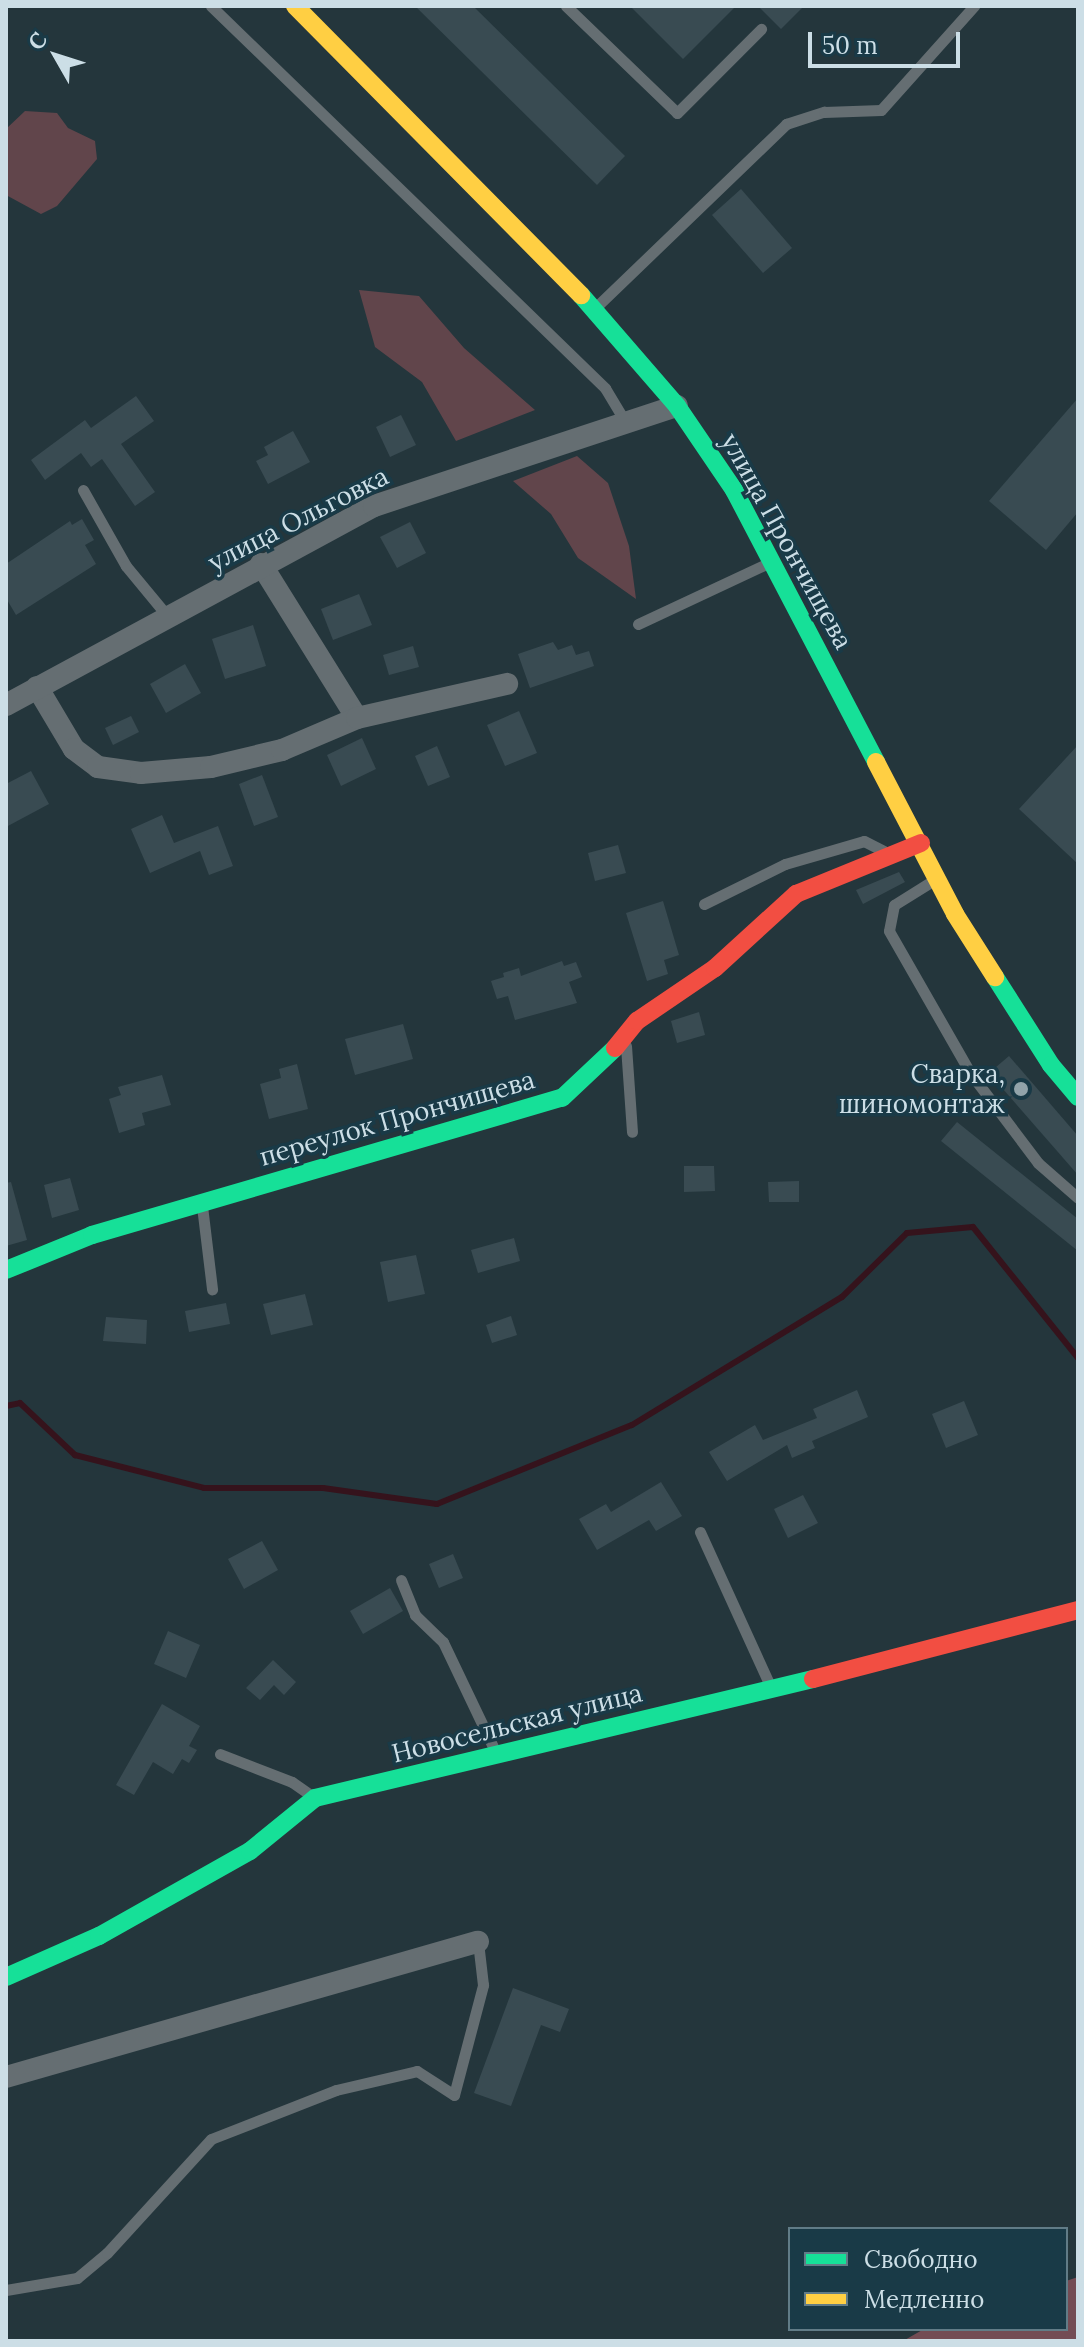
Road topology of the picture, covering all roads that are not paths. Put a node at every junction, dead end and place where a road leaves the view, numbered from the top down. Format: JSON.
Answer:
{"nodes":[{"id":1,"x":211,"y":6,"type":"edge"},
{"id":2,"x":295,"y":6,"type":"edge"},
{"id":3,"x":566,"y":6,"type":"edge"},
{"id":4,"x":974,"y":6,"type":"edge"},
{"id":5,"x":761,"y":29,"type":"dead end"},
{"id":6,"x":593,"y":309,"type":"junction"},
{"id":7,"x":677,"y":406,"type":"junction"},
{"id":8,"x":624,"y":420,"type":"junction"},
{"id":9,"x":83,"y":490,"type":"dead end"},
{"id":10,"x":773,"y":560,"type":"junction"},
{"id":11,"x":261,"y":564,"type":"junction"},
{"id":12,"x":169,"y":619,"type":"junction"},
{"id":13,"x":638,"y":624,"type":"dead end"},
{"id":14,"x":507,"y":684,"type":"dead end"},
{"id":15,"x":37,"y":687,"type":"junction"},
{"id":16,"x":6,"y":705,"type":"edge"},
{"id":17,"x":357,"y":718,"type":"junction"},
{"id":18,"x":921,"y":843,"type":"junction"},
{"id":19,"x":892,"y":855,"type":"junction"},
{"id":20,"x":937,"y":879,"type":"junction"},
{"id":21,"x":704,"y":904,"type":"dead end"},
{"id":22,"x":624,"y":1037,"type":"junction"},
{"id":23,"x":1078,"y":1097,"type":"edge"},
{"id":24,"x":632,"y":1132,"type":"dead end"},
{"id":25,"x":1078,"y":1198,"type":"edge"},
{"id":26,"x":202,"y":1201,"type":"junction"},
{"id":27,"x":6,"y":1270,"type":"edge"},
{"id":28,"x":212,"y":1289,"type":"dead end"},
{"id":29,"x":700,"y":1532,"type":"dead end"},
{"id":30,"x":401,"y":1580,"type":"dead end"},
{"id":31,"x":1078,"y":1610,"type":"edge"},
{"id":32,"x":771,"y":1689,"type":"junction"},
{"id":33,"x":220,"y":1754,"type":"dead end"},
{"id":34,"x":497,"y":1755,"type":"junction"},
{"id":35,"x":315,"y":1798,"type":"junction"},
{"id":36,"x":478,"y":1942,"type":"joint"},
{"id":37,"x":6,"y":1977,"type":"edge"},
{"id":38,"x":6,"y":2077,"type":"edge"},
{"id":39,"x":6,"y":2290,"type":"edge"}],
"edges":[{"from":1,"to":8,"type":"lane"},
{"from":2,"to":6,"type":"street","name":"улица Прончищева"},
{"from":3,"to":5,"type":"lane"},
{"from":4,"to":6,"type":"lane"},
{"from":6,"to":7,"type":"street","name":"улица Прончищева"},
{"from":7,"to":8,"type":"street","name":"улица Ольговка"},
{"from":7,"to":10,"type":"street","name":"улица Прончищева"},
{"from":8,"to":11,"type":"street","name":"улица Ольговка"},
{"from":9,"to":12,"type":"lane"},
{"from":10,"to":13,"type":"lane"},
{"from":10,"to":18,"type":"street","name":"улица Прончищева"},
{"from":11,"to":12,"type":"street","name":"улица Ольговка"},
{"from":11,"to":17,"type":"street"},
{"from":12,"to":15,"type":"street","name":"улица Ольговка"},
{"from":14,"to":17,"type":"street"},
{"from":15,"to":16,"type":"street","name":"улица Ольговка"},
{"from":15,"to":17,"type":"street"},
{"from":18,"to":19,"type":"street","name":"переулок Прончищева"},
{"from":18,"to":20,"type":"street","name":"улица Прончищева"},
{"from":19,"to":21,"type":"lane"},
{"from":19,"to":22,"type":"street","name":"переулок Прончищева"},
{"from":20,"to":23,"type":"street","name":"улица Прончищева"},
{"from":20,"to":25,"type":"lane"},
{"from":22,"to":24,"type":"lane"},
{"from":22,"to":26,"type":"street","name":"переулок Прончищева"},
{"from":26,"to":27,"type":"street","name":"переулок Прончищева"},
{"from":26,"to":28,"type":"lane"},
{"from":29,"to":32,"type":"lane"},
{"from":30,"to":34,"type":"lane"},
{"from":31,"to":32,"type":"street","name":"Новосельская улица"},
{"from":32,"to":34,"type":"street","name":"Новосельская улица"},
{"from":33,"to":35,"type":"lane"},
{"from":34,"to":35,"type":"street","name":"Новосельская улица"},
{"from":35,"to":37,"type":"street","name":"Новосельская улица"},
{"from":36,"to":38,"type":"street"},
{"from":36,"to":39,"type":"lane"}]}
